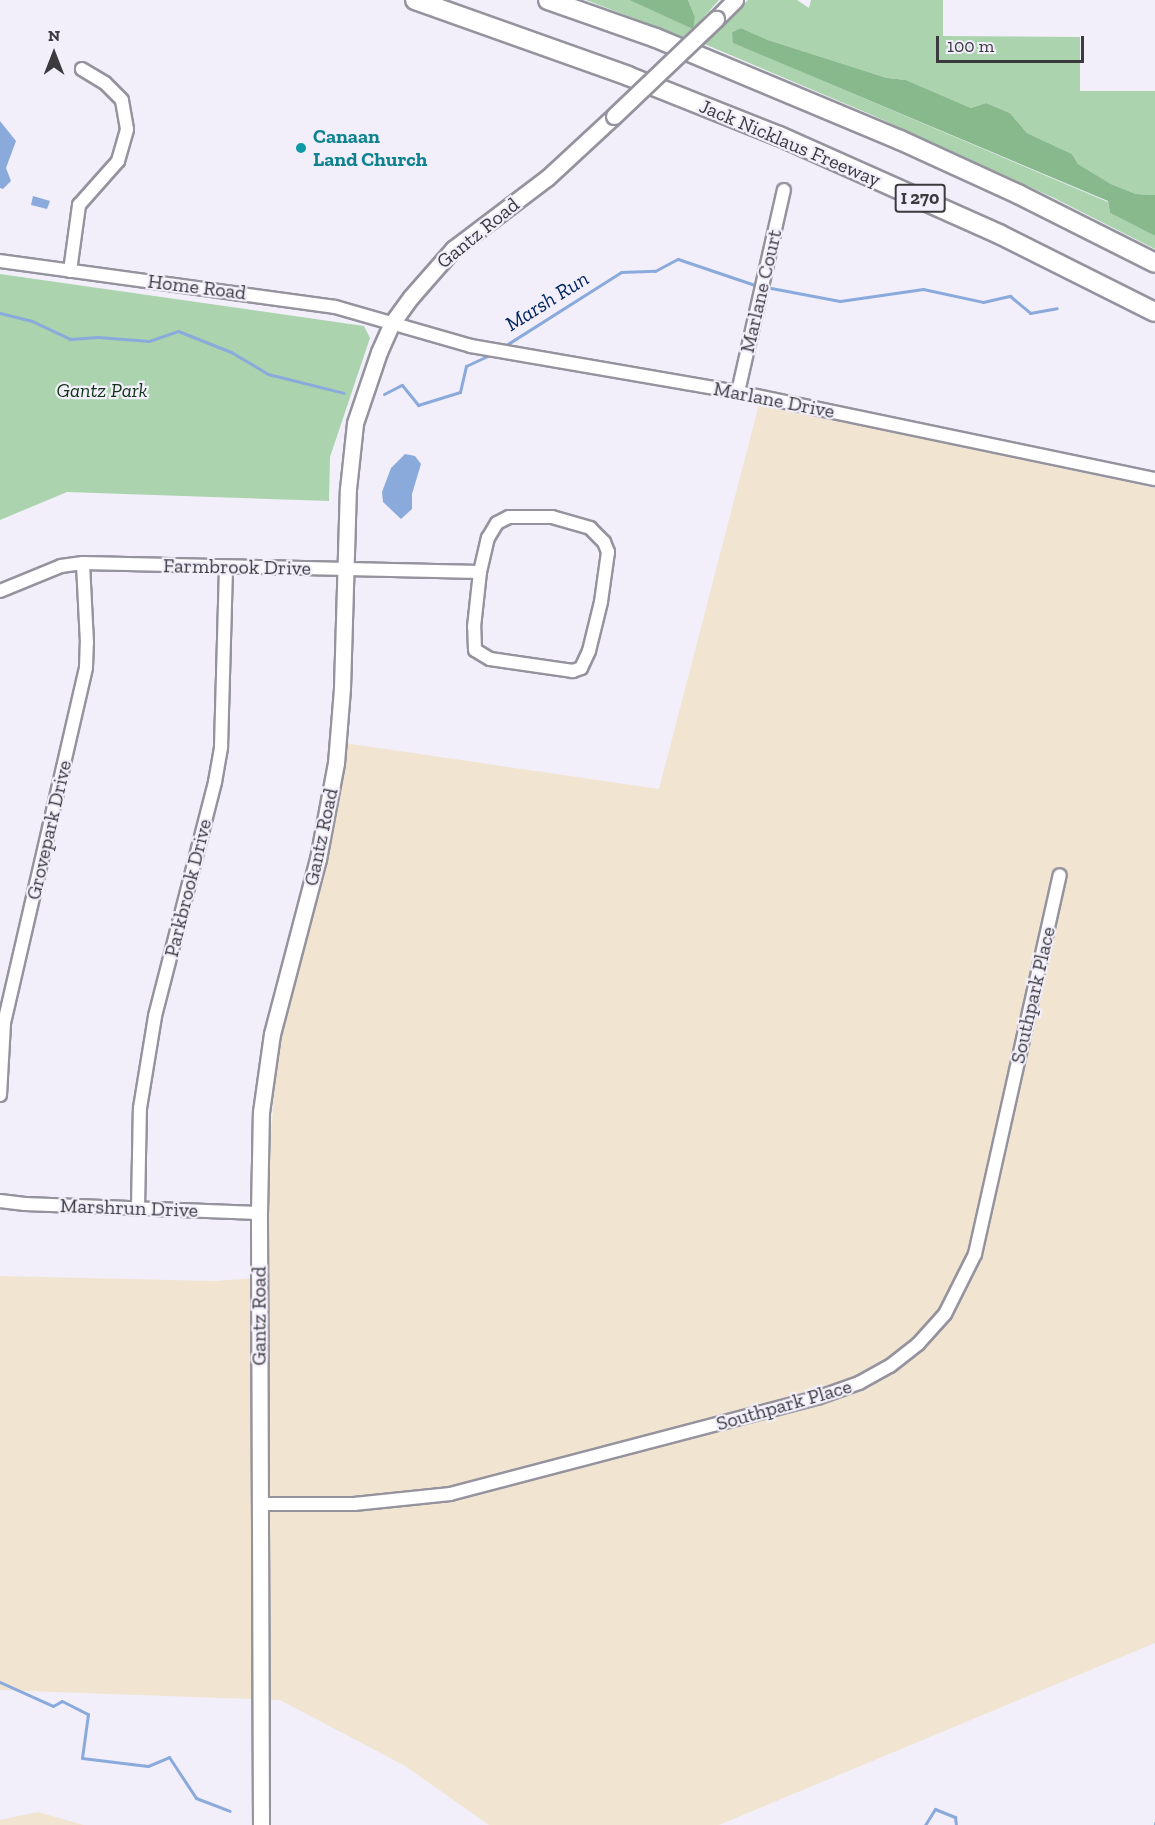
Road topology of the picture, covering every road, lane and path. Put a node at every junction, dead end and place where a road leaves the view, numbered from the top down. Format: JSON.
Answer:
{"nodes":[{"id":1,"x":415,"y":0,"type":"edge"},
{"id":2,"x":548,"y":0,"type":"edge"},
{"id":3,"x":735,"y":0,"type":"edge"},
{"id":4,"x":82,"y":69,"type":"dead end"},
{"id":5,"x":784,"y":190,"type":"dead end"},
{"id":6,"x":0,"y":261,"type":"edge"},
{"id":7,"x":1155,"y":263,"type":"edge"},
{"id":8,"x":70,"y":271,"type":"junction"},
{"id":9,"x":1155,"y":312,"type":"edge"},
{"id":10,"x":392,"y":323,"type":"junction"},
{"id":11,"x":738,"y":392,"type":"junction"},
{"id":12,"x":1155,"y":479,"type":"edge"},
{"id":13,"x":83,"y":563,"type":"junction"},
{"id":14,"x":226,"y":567,"type":"junction"},
{"id":15,"x":346,"y":570,"type":"junction"},
{"id":16,"x":480,"y":572,"type":"junction"},
{"id":17,"x":0,"y":591,"type":"edge"},
{"id":18,"x":1060,"y":875,"type":"dead end"},
{"id":19,"x":0,"y":1095,"type":"edge"},
{"id":20,"x":0,"y":1201,"type":"edge"},
{"id":21,"x":138,"y":1208,"type":"junction"},
{"id":22,"x":259,"y":1213,"type":"junction"},
{"id":23,"x":260,"y":1504,"type":"junction"},
{"id":24,"x":261,"y":1825,"type":"edge"}],
"edges":[{"from":1,"to":9,"type":"highway","name":"Jack Nicklaus Freeway","number":"I 270"},
{"from":2,"to":7,"type":"highway","number":"I 270"},
{"from":3,"to":10,"type":"main road","name":"Gantz Road","bridge":true},
{"from":4,"to":8,"type":"street"},
{"from":5,"to":11,"type":"street","name":"Marlane Court"},
{"from":6,"to":8,"type":"street","name":"Home Road"},
{"from":8,"to":10,"type":"street","name":"Home Road"},
{"from":10,"to":11,"type":"street","name":"Marlane Drive"},
{"from":10,"to":15,"type":"main road","name":"Gantz Road"},
{"from":11,"to":12,"type":"street","name":"Marlane Drive"},
{"from":13,"to":14,"type":"street","name":"Farmbrook Drive"},
{"from":13,"to":17,"type":"street","name":"Farmbrook Drive"},
{"from":13,"to":19,"type":"street","name":"Grovepark Drive"},
{"from":14,"to":15,"type":"street","name":"Farmbrook Drive"},
{"from":14,"to":21,"type":"street","name":"Parkbrook Drive"},
{"from":15,"to":16,"type":"street","name":"Farmbrook Drive"},
{"from":15,"to":22,"type":"main road","name":"Gantz Road"},
{"from":16,"to":16,"type":"street"},
{"from":18,"to":23,"type":"street","name":"Southpark Place"},
{"from":20,"to":21,"type":"street","name":"Marshrun Drive"},
{"from":21,"to":22,"type":"street","name":"Marshrun Drive"},
{"from":22,"to":23,"type":"main road","name":"Gantz Road"},
{"from":23,"to":24,"type":"main road","name":"Gantz Road"}]}
